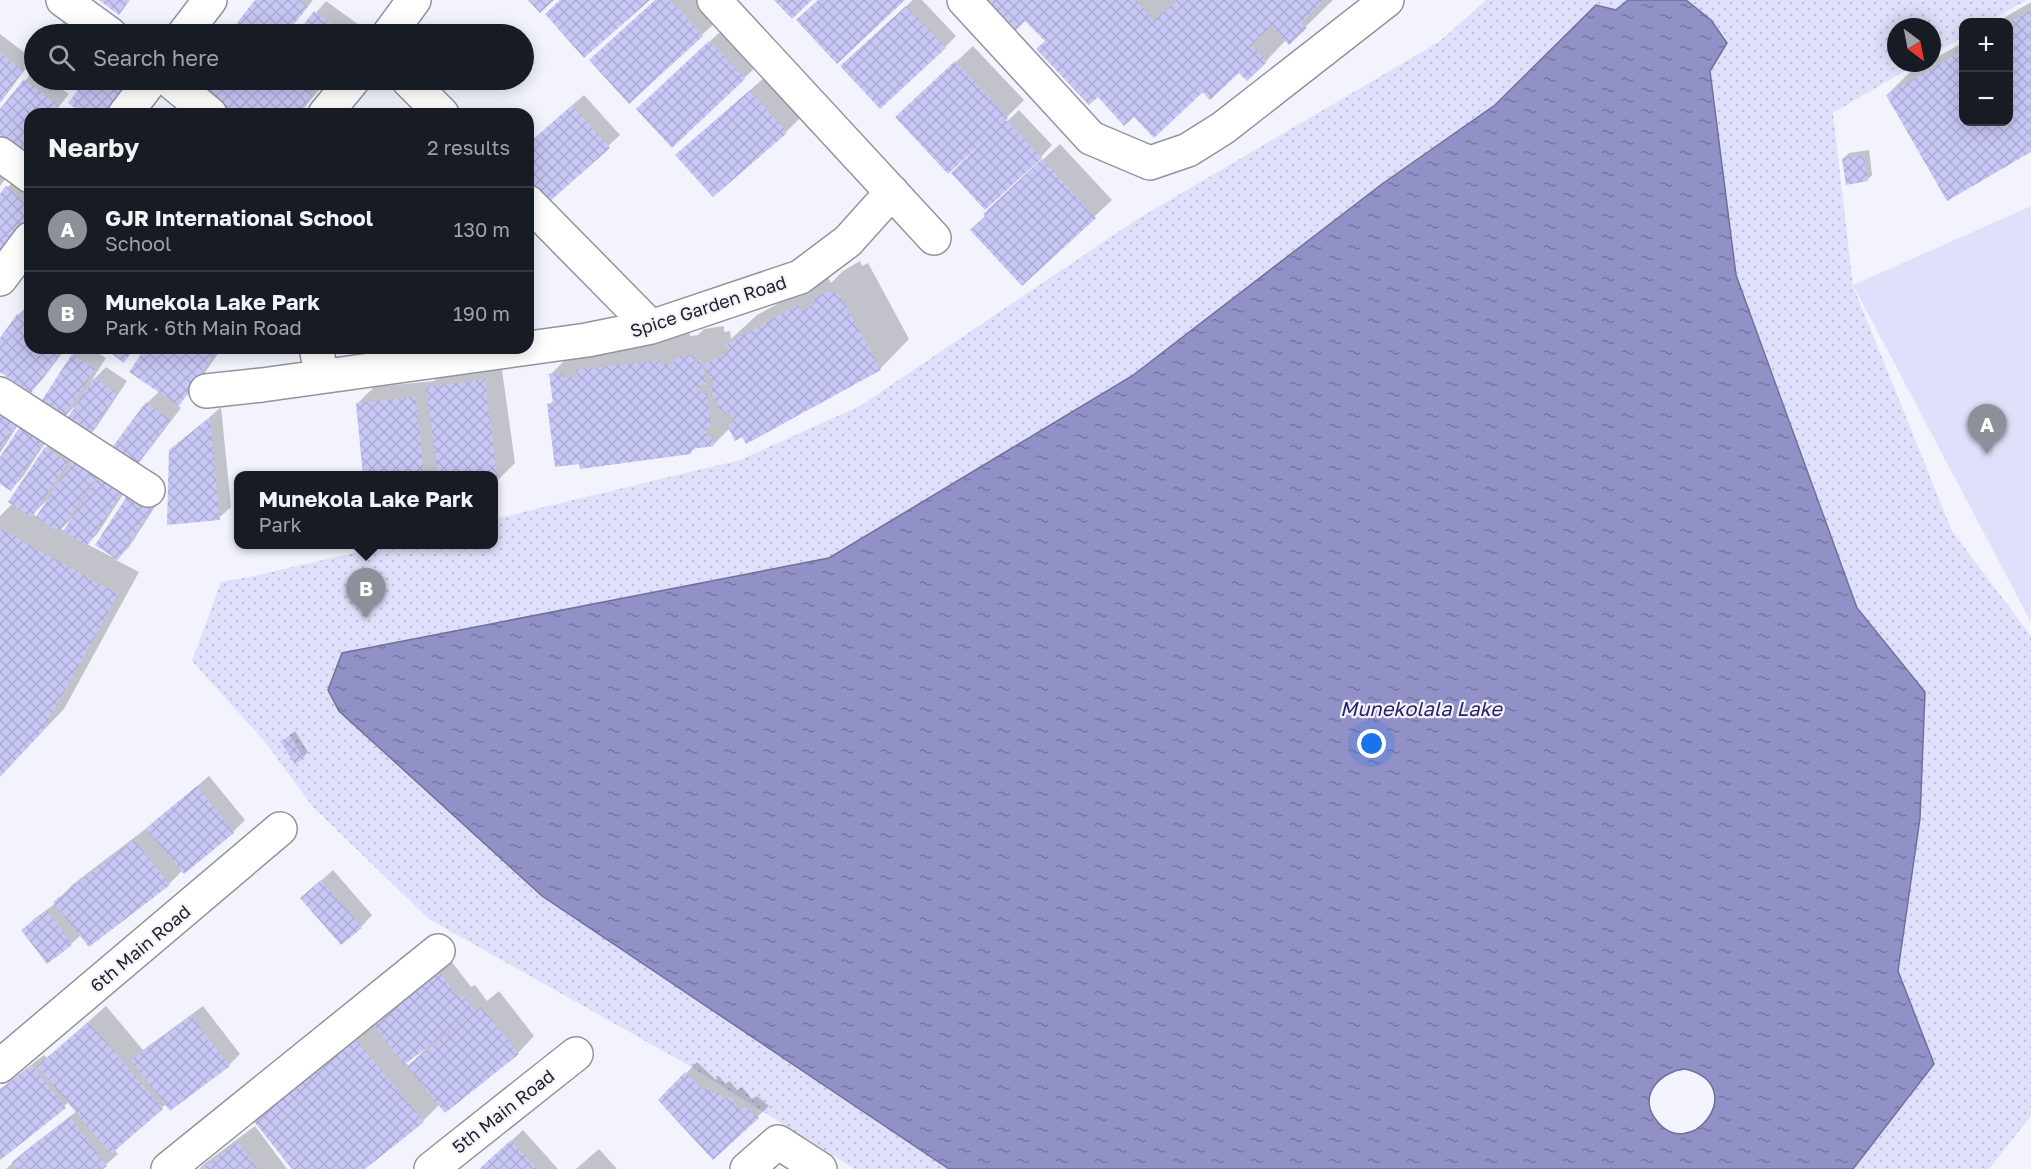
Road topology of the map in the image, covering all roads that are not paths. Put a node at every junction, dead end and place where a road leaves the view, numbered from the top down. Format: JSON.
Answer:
{"nodes":[{"id":1,"x":63,"y":0,"type":"edge"},
{"id":2,"x":210,"y":0,"type":"edge"},
{"id":3,"x":414,"y":0,"type":"edge"},
{"id":4,"x":714,"y":0,"type":"edge"},
{"id":5,"x":964,"y":0,"type":"edge"},
{"id":6,"x":1387,"y":0,"type":"edge"},
{"id":7,"x":96,"y":24,"type":"edge"},
{"id":8,"x":192,"y":24,"type":"edge"},
{"id":9,"x":396,"y":24,"type":"edge"},
{"id":10,"x":143,"y":90,"type":"edge"},
{"id":11,"x":181,"y":90,"type":"edge"},
{"id":12,"x":345,"y":90,"type":"edge"},
{"id":13,"x":418,"y":90,"type":"edge"},
{"id":14,"x":129,"y":108,"type":"edge"},
{"id":15,"x":203,"y":108,"type":"edge"},
{"id":16,"x":330,"y":108,"type":"edge"},
{"id":17,"x":436,"y":108,"type":"edge"},
{"id":18,"x":0,"y":154,"type":"edge"},
{"id":19,"x":24,"y":172,"type":"edge"},
{"id":20,"x":892,"y":192,"type":"junction"},
{"id":21,"x":534,"y":208,"type":"edge"},
{"id":22,"x":934,"y":238,"type":"dead end"},
{"id":23,"x":24,"y":247,"type":"edge"},
{"id":24,"x":0,"y":279,"type":"edge"},
{"id":25,"x":651,"y":327,"type":"junction"},
{"id":26,"x":534,"y":344,"type":"edge"},
{"id":27,"x":416,"y":354,"type":"edge"},
{"id":28,"x":319,"y":362,"type":"edge"},
{"id":29,"x":206,"y":391,"type":"dead end"},
{"id":30,"x":0,"y":394,"type":"edge"},
{"id":31,"x":148,"y":490,"type":"dead end"},
{"id":32,"x":280,"y":829,"type":"dead end"},
{"id":33,"x":438,"y":951,"type":"dead end"},
{"id":34,"x":576,"y":1054,"type":"dead end"},
{"id":35,"x":0,"y":1066,"type":"edge"},
{"id":36,"x":168,"y":1169,"type":"edge"},
{"id":37,"x":431,"y":1169,"type":"edge"},
{"id":38,"x":747,"y":1169,"type":"edge"},
{"id":39,"x":820,"y":1169,"type":"edge"}],
"edges":[{"from":1,"to":7,"type":"street"},
{"from":2,"to":8,"type":"street"},
{"from":3,"to":9,"type":"street"},
{"from":4,"to":20,"type":"street"},
{"from":5,"to":6,"type":"street"},
{"from":10,"to":14,"type":"street"},
{"from":11,"to":15,"type":"street"},
{"from":12,"to":16,"type":"street"},
{"from":13,"to":17,"type":"street"},
{"from":18,"to":19,"type":"street"},
{"from":20,"to":22,"type":"street"},
{"from":20,"to":25,"type":"street","name":"Spice Garden Road"},
{"from":21,"to":25,"type":"street"},
{"from":23,"to":24,"type":"street"},
{"from":25,"to":26,"type":"street","name":"Spice Garden Road"},
{"from":27,"to":28,"type":"street","name":"Spice Garden Road"},
{"from":28,"to":29,"type":"street","name":"Spice Garden Road"},
{"from":30,"to":31,"type":"street"},
{"from":32,"to":35,"type":"street","name":"6th Main Road"},
{"from":33,"to":36,"type":"street"},
{"from":34,"to":37,"type":"street","name":"5th Main Road"},
{"from":38,"to":39,"type":"street"}]}
